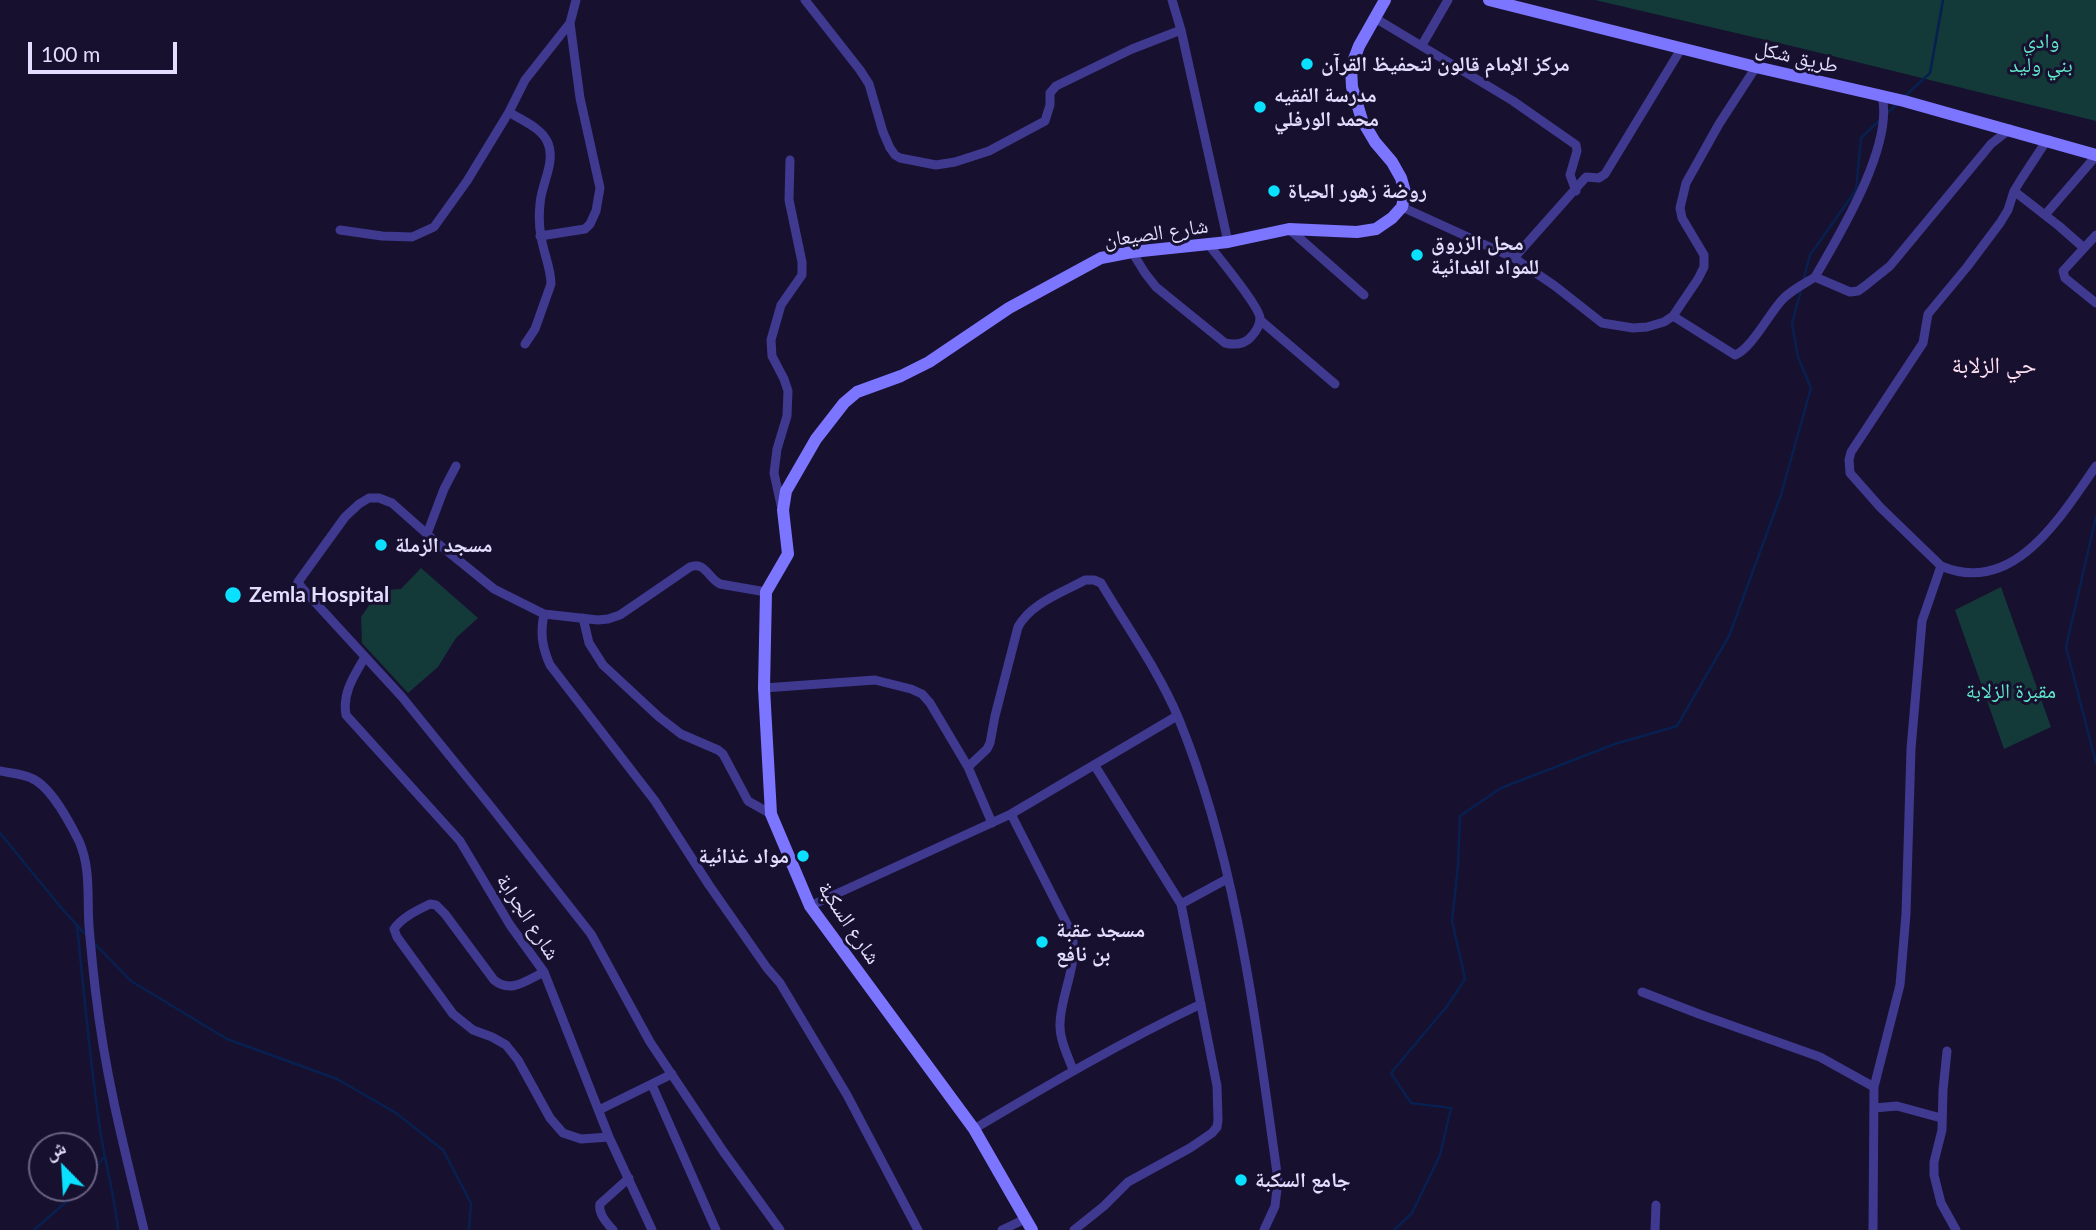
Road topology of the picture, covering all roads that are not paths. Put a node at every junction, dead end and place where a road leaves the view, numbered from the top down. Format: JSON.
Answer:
{"nodes":[{"id":1,"x":576,"y":0,"type":"edge"},
{"id":2,"x":805,"y":0,"type":"edge"},
{"id":3,"x":1172,"y":0,"type":"edge"},
{"id":4,"x":1385,"y":0,"type":"edge"},
{"id":5,"x":1448,"y":0,"type":"edge"},
{"id":6,"x":1489,"y":0,"type":"edge"},
{"id":7,"x":1375,"y":18,"type":"junction"},
{"id":8,"x":570,"y":23,"type":"junction"},
{"id":9,"x":1181,"y":30,"type":"junction"},
{"id":10,"x":1422,"y":45,"type":"junction"},
{"id":11,"x":1681,"y":49,"type":"junction"},
{"id":12,"x":1756,"y":67,"type":"junction"},
{"id":13,"x":1882,"y":96,"type":"junction"},
{"id":14,"x":509,"y":112,"type":"junction"},
{"id":15,"x":2010,"y":129,"type":"junction"},
{"id":16,"x":2049,"y":140,"type":"junction"},
{"id":17,"x":2096,"y":155,"type":"edge"},
{"id":18,"x":790,"y":160,"type":"dead end"},
{"id":19,"x":1576,"y":191,"type":"junction"},
{"id":20,"x":2014,"y":191,"type":"junction"},
{"id":21,"x":1402,"y":207,"type":"junction"},
{"id":22,"x":2045,"y":215,"type":"junction"},
{"id":23,"x":1289,"y":229,"type":"junction"},
{"id":24,"x":340,"y":230,"type":"dead end"},
{"id":25,"x":2096,"y":235,"type":"edge"},
{"id":26,"x":540,"y":236,"type":"junction"},
{"id":27,"x":1228,"y":242,"type":"junction"},
{"id":28,"x":1209,"y":245,"type":"junction"},
{"id":29,"x":2084,"y":248,"type":"junction"},
{"id":30,"x":1132,"y":251,"type":"junction"},
{"id":31,"x":1514,"y":258,"type":"junction"},
{"id":32,"x":1815,"y":277,"type":"junction"},
{"id":33,"x":1364,"y":295,"type":"dead end"},
{"id":34,"x":2096,"y":303,"type":"edge"},
{"id":35,"x":1673,"y":316,"type":"junction"},
{"id":36,"x":1260,"y":320,"type":"junction"},
{"id":37,"x":525,"y":344,"type":"dead end"},
{"id":38,"x":1335,"y":384,"type":"dead end"},
{"id":39,"x":456,"y":466,"type":"dead end"},
{"id":40,"x":2096,"y":466,"type":"edge"},
{"id":41,"x":783,"y":510,"type":"junction"},
{"id":42,"x":427,"y":534,"type":"junction"},
{"id":43,"x":1941,"y":566,"type":"junction"},
{"id":44,"x":766,"y":592,"type":"junction"},
{"id":45,"x":544,"y":614,"type":"junction"},
{"id":46,"x":583,"y":618,"type":"junction"},
{"id":47,"x":365,"y":657,"type":"junction"},
{"id":48,"x":764,"y":688,"type":"junction"},
{"id":49,"x":1177,"y":716,"type":"junction"},
{"id":50,"x":1095,"y":766,"type":"junction"},
{"id":51,"x":968,"y":767,"type":"junction"},
{"id":52,"x":0,"y":771,"type":"edge"},
{"id":53,"x":771,"y":814,"type":"junction"},
{"id":54,"x":1011,"y":814,"type":"junction"},
{"id":55,"x":992,"y":823,"type":"junction"},
{"id":56,"x":1227,"y":878,"type":"junction"},
{"id":57,"x":1181,"y":904,"type":"junction"},
{"id":58,"x":810,"y":906,"type":"junction"},
{"id":59,"x":544,"y":972,"type":"junction"},
{"id":60,"x":1642,"y":992,"type":"dead end"},
{"id":61,"x":1201,"y":1004,"type":"junction"},
{"id":62,"x":1947,"y":1051,"type":"dead end"},
{"id":63,"x":1073,"y":1070,"type":"junction"},
{"id":64,"x":672,"y":1074,"type":"junction"},
{"id":65,"x":652,"y":1085,"type":"junction"},
{"id":66,"x":1874,"y":1087,"type":"junction"},
{"id":67,"x":1874,"y":1108,"type":"junction"},
{"id":68,"x":599,"y":1110,"type":"junction"},
{"id":69,"x":1941,"y":1118,"type":"junction"},
{"id":70,"x":974,"y":1129,"type":"junction"},
{"id":71,"x":609,"y":1137,"type":"junction"},
{"id":72,"x":629,"y":1178,"type":"junction"},
{"id":73,"x":1656,"y":1205,"type":"dead end"},
{"id":74,"x":1028,"y":1225,"type":"edge"},
{"id":75,"x":144,"y":1230,"type":"edge"},
{"id":76,"x":613,"y":1230,"type":"edge"},
{"id":77,"x":652,"y":1230,"type":"edge"},
{"id":78,"x":716,"y":1230,"type":"edge"},
{"id":79,"x":780,"y":1230,"type":"edge"},
{"id":80,"x":918,"y":1230,"type":"edge"},
{"id":81,"x":1002,"y":1230,"type":"edge"},
{"id":82,"x":1074,"y":1230,"type":"edge"},
{"id":83,"x":1264,"y":1230,"type":"edge"},
{"id":84,"x":1655,"y":1230,"type":"edge"},
{"id":85,"x":1873,"y":1230,"type":"edge"},
{"id":86,"x":1956,"y":1230,"type":"edge"}],
"edges":[{"from":1,"to":8,"type":"street"},
{"from":2,"to":9,"type":"street"},
{"from":3,"to":9,"type":"street"},
{"from":4,"to":7,"type":"main road"},
{"from":5,"to":10,"type":"street"},
{"from":6,"to":11,"type":"main road","name":"طريق شكل"},
{"from":7,"to":10,"type":"street"},
{"from":7,"to":21,"type":"main road"},
{"from":8,"to":14,"type":"street"},
{"from":8,"to":26,"type":"street"},
{"from":9,"to":27,"type":"street"},
{"from":10,"to":19,"type":"street"},
{"from":11,"to":12,"type":"main road","name":"طريق شكل"},
{"from":11,"to":19,"type":"street"},
{"from":12,"to":13,"type":"main road","name":"طريق شكل"},
{"from":12,"to":35,"type":"street"},
{"from":13,"to":15,"type":"main road","name":"طريق شكل"},
{"from":13,"to":32,"type":"street"},
{"from":14,"to":24,"type":"street"},
{"from":14,"to":26,"type":"street"},
{"from":15,"to":16,"type":"main road","name":"طريق شكل"},
{"from":15,"to":32,"type":"street"},
{"from":16,"to":17,"type":"main road","name":"طريق شكل"},
{"from":16,"to":20,"type":"street"},
{"from":17,"to":22,"type":"street"},
{"from":18,"to":41,"type":"street"},
{"from":19,"to":31,"type":"street"},
{"from":20,"to":22,"type":"street"},
{"from":20,"to":43,"type":"street"},
{"from":21,"to":23,"type":"main road","name":"شارع الصيعان"},
{"from":21,"to":31,"type":"street"},
{"from":22,"to":29,"type":"street"},
{"from":23,"to":27,"type":"main road","name":"شارع الصيعان"},
{"from":23,"to":33,"type":"street"},
{"from":25,"to":29,"type":"street"},
{"from":26,"to":37,"type":"street"},
{"from":27,"to":28,"type":"main road","name":"شارع الصيعان"},
{"from":28,"to":30,"type":"main road","name":"شارع الصيعان"},
{"from":28,"to":36,"type":"street"},
{"from":29,"to":34,"type":"street"},
{"from":30,"to":36,"type":"street"},
{"from":30,"to":41,"type":"main road","name":"شارع الصيعان"},
{"from":31,"to":35,"type":"street"},
{"from":32,"to":35,"type":"street"},
{"from":36,"to":38,"type":"street"},
{"from":39,"to":42,"type":"street"},
{"from":40,"to":43,"type":"street"},
{"from":41,"to":44,"type":"main road","name":"شارع الصيعان"},
{"from":42,"to":45,"type":"street"},
{"from":42,"to":47,"type":"street"},
{"from":43,"to":66,"type":"street"},
{"from":44,"to":46,"type":"street"},
{"from":44,"to":48,"type":"main road","name":"شارع السكبة"},
{"from":45,"to":46,"type":"street"},
{"from":45,"to":80,"type":"street"},
{"from":46,"to":53,"type":"street"},
{"from":47,"to":59,"type":"street","name":"شارع الجرابة"},
{"from":47,"to":64,"type":"street"},
{"from":48,"to":51,"type":"street"},
{"from":48,"to":53,"type":"main road","name":"شارع السكبة"},
{"from":49,"to":50,"type":"street"},
{"from":49,"to":51,"type":"street"},
{"from":49,"to":56,"type":"street"},
{"from":50,"to":54,"type":"street"},
{"from":50,"to":57,"type":"street"},
{"from":51,"to":55,"type":"street"},
{"from":52,"to":75,"type":"street"},
{"from":53,"to":58,"type":"main road","name":"شارع السكبة"},
{"from":54,"to":55,"type":"street"},
{"from":54,"to":63,"type":"street"},
{"from":55,"to":58,"type":"street"},
{"from":56,"to":57,"type":"street"},
{"from":56,"to":83,"type":"street"},
{"from":57,"to":61,"type":"street"},
{"from":58,"to":70,"type":"main road","name":"شارع السكبة"},
{"from":59,"to":68,"type":"street","name":"شارع الجرابة"},
{"from":59,"to":71,"type":"street"},
{"from":60,"to":66,"type":"street"},
{"from":61,"to":63,"type":"street"},
{"from":61,"to":82,"type":"street"},
{"from":62,"to":69,"type":"street"},
{"from":63,"to":70,"type":"street"},
{"from":64,"to":65,"type":"street"},
{"from":64,"to":79,"type":"street"},
{"from":65,"to":68,"type":"street"},
{"from":65,"to":78,"type":"street"},
{"from":66,"to":67,"type":"street"},
{"from":67,"to":69,"type":"street"},
{"from":67,"to":85,"type":"street"},
{"from":68,"to":71,"type":"street","name":"شارع الجرابة"},
{"from":69,"to":86,"type":"street"},
{"from":70,"to":74,"type":"main road","name":"شارع السكبة"},
{"from":71,"to":72,"type":"street","name":"شارع الجرابة"},
{"from":72,"to":76,"type":"street"},
{"from":72,"to":77,"type":"street","name":"شارع الجرابة"},
{"from":73,"to":84,"type":"street"},
{"from":74,"to":81,"type":"street"}]}
